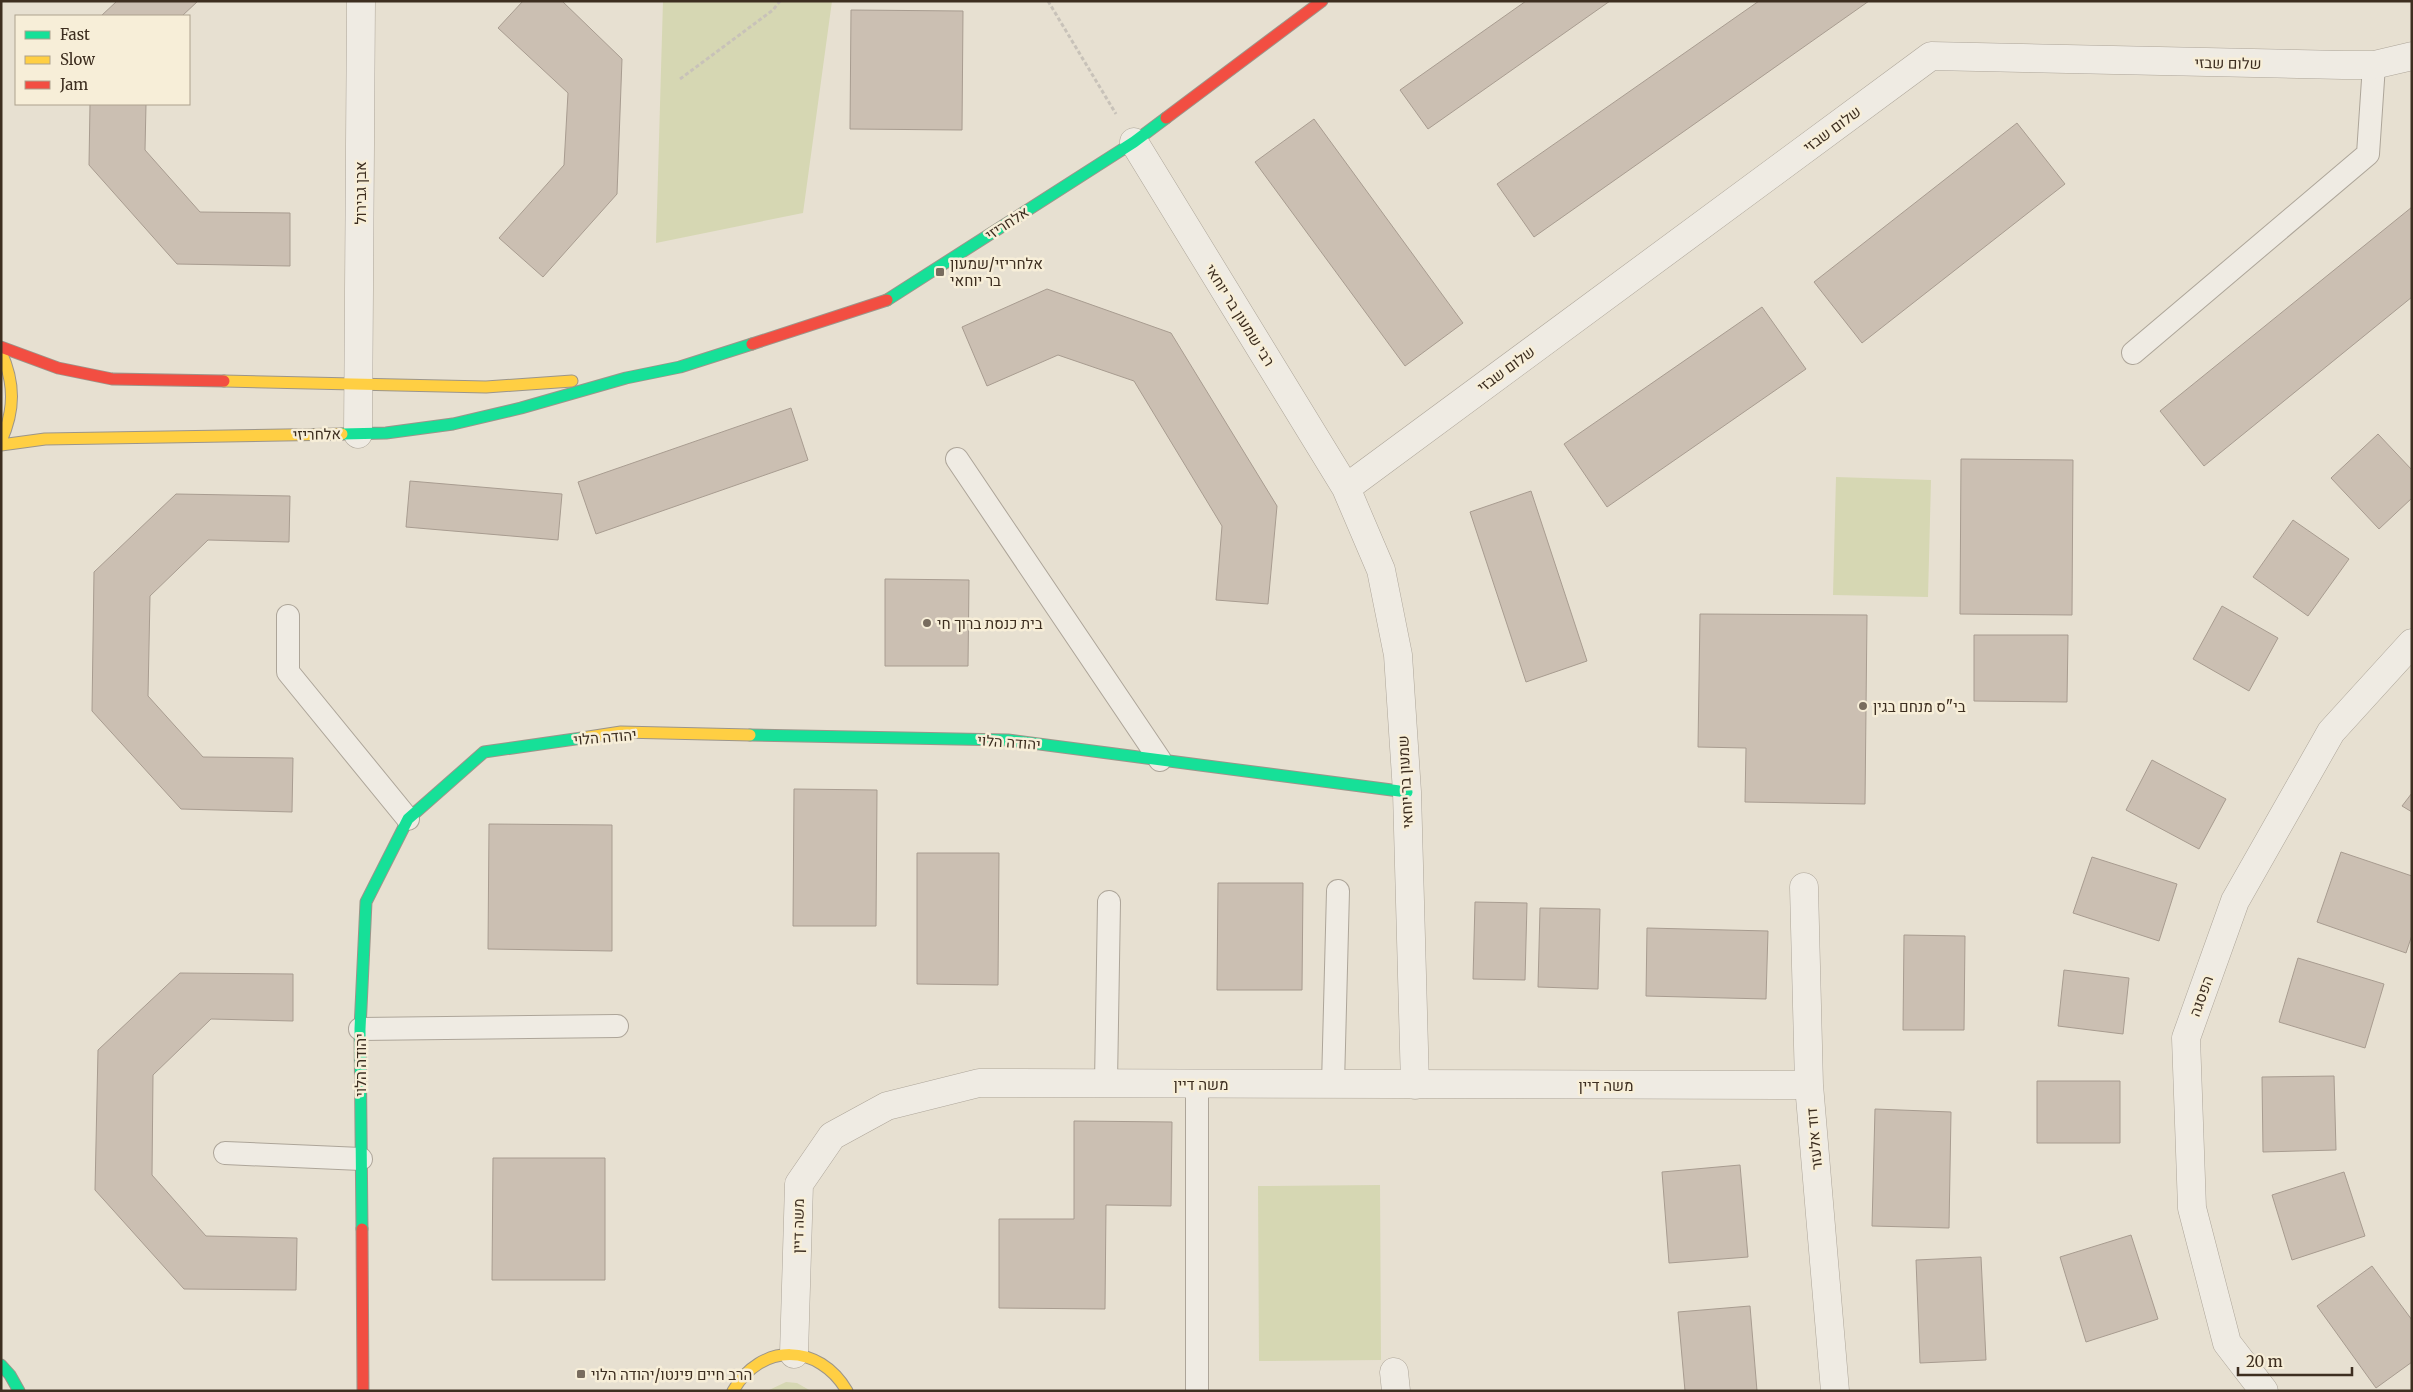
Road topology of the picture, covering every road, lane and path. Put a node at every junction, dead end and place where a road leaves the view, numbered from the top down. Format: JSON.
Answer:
{"nodes":[{"id":1,"x":360,"y":1,"type":"edge"},
{"id":2,"x":780,"y":1,"type":"edge"},
{"id":3,"x":1048,"y":1,"type":"edge"},
{"id":4,"x":1322,"y":1,"type":"edge"},
{"id":5,"x":2412,"y":56,"type":"edge"},
{"id":6,"x":2374,"y":65,"type":"junction"},
{"id":7,"x":680,"y":79,"type":"dead end"},
{"id":8,"x":1134,"y":142,"type":"junction"},
{"id":9,"x":1,"y":347,"type":"edge"},
{"id":10,"x":1,"y":352,"type":"edge"},
{"id":11,"x":2133,"y":353,"type":"dead end"},
{"id":12,"x":626,"y":378,"type":"junction"},
{"id":13,"x":360,"y":385,"type":"junction"},
{"id":14,"x":358,"y":434,"type":"junction"},
{"id":15,"x":1,"y":441,"type":"edge"},
{"id":16,"x":1,"y":445,"type":"edge"},
{"id":17,"x":957,"y":459,"type":"dead end"},
{"id":18,"x":1346,"y":488,"type":"junction"},
{"id":19,"x":288,"y":616,"type":"dead end"},
{"id":20,"x":2412,"y":643,"type":"edge"},
{"id":21,"x":1160,"y":760,"type":"junction"},
{"id":22,"x":1406,"y":792,"type":"junction"},
{"id":23,"x":408,"y":819,"type":"junction"},
{"id":24,"x":1804,"y":886,"type":"dead end"},
{"id":25,"x":1338,"y":891,"type":"dead end"},
{"id":26,"x":1109,"y":902,"type":"dead end"},
{"id":27,"x":617,"y":1026,"type":"dead end"},
{"id":28,"x":360,"y":1029,"type":"junction"},
{"id":29,"x":1106,"y":1084,"type":"junction"},
{"id":30,"x":1197,"y":1084,"type":"junction"},
{"id":31,"x":1333,"y":1084,"type":"junction"},
{"id":32,"x":1415,"y":1084,"type":"junction"},
{"id":33,"x":1809,"y":1085,"type":"junction"},
{"id":34,"x":225,"y":1154,"type":"dead end"},
{"id":35,"x":361,"y":1159,"type":"junction"},
{"id":36,"x":794,"y":1354,"type":"junction"},
{"id":37,"x":1,"y":1365,"type":"edge"},
{"id":38,"x":19,"y":1391,"type":"edge"},
{"id":39,"x":364,"y":1391,"type":"edge"},
{"id":40,"x":733,"y":1391,"type":"edge"},
{"id":41,"x":847,"y":1391,"type":"edge"},
{"id":42,"x":1197,"y":1391,"type":"edge"},
{"id":43,"x":1835,"y":1391,"type":"edge"},
{"id":44,"x":2264,"y":1391,"type":"edge"}],
"edges":[{"from":1,"to":13,"type":"street","name":"אבן גבירול"},
{"from":2,"to":7,"type":"path"},
{"from":3,"to":8,"type":"path"},
{"from":4,"to":8,"type":"street","name":"אלחריזי"},
{"from":5,"to":6,"type":"street","name":"שלום שבזי"},
{"from":6,"to":11,"type":"lane"},
{"from":6,"to":18,"type":"street","name":"שלום שבזי"},
{"from":8,"to":12,"type":"street","name":"אלחריזי"},
{"from":8,"to":18,"type":"street","name":"רבי שמעון בר יוחאי"},
{"from":9,"to":13,"type":"street","name":"אלחריזי"},
{"from":10,"to":15,"type":"street"},
{"from":12,"to":13,"type":"street","name":"אלחריזי"},
{"from":12,"to":14,"type":"street","name":"אלחריזי"},
{"from":13,"to":14,"type":"street","name":"אבן גבירול"},
{"from":14,"to":16,"type":"street","name":"אלחריזי"},
{"from":17,"to":21,"type":"lane"},
{"from":18,"to":22,"type":"street","name":"שמעון בר יוחאי"},
{"from":19,"to":23,"type":"lane"},
{"from":20,"to":44,"type":"street","name":"הפסגה"},
{"from":21,"to":22,"type":"street","name":"יהודה הלוי"},
{"from":21,"to":23,"type":"street","name":"יהודה הלוי"},
{"from":22,"to":32,"type":"street","name":"שמעון בר יוחאי"},
{"from":23,"to":28,"type":"street","name":"יהודה הלוי"},
{"from":24,"to":33,"type":"street","name":"דוד אלעזר"},
{"from":25,"to":31,"type":"lane"},
{"from":26,"to":29,"type":"lane"},
{"from":27,"to":28,"type":"lane"},
{"from":28,"to":35,"type":"street","name":"יהודה הלוי"},
{"from":29,"to":30,"type":"street","name":"משה דיין"},
{"from":29,"to":36,"type":"street","name":"משה דיין"},
{"from":30,"to":31,"type":"street","name":"משה דיין"},
{"from":30,"to":42,"type":"lane"},
{"from":31,"to":32,"type":"street","name":"משה דיין"},
{"from":32,"to":33,"type":"street","name":"משה דיין"},
{"from":33,"to":43,"type":"street","name":"דוד אלעזר"},
{"from":34,"to":35,"type":"lane"},
{"from":35,"to":39,"type":"street","name":"יהודה הלוי"},
{"from":36,"to":40,"type":"street"},
{"from":36,"to":41,"type":"street"},
{"from":37,"to":38,"type":"street"}]}
